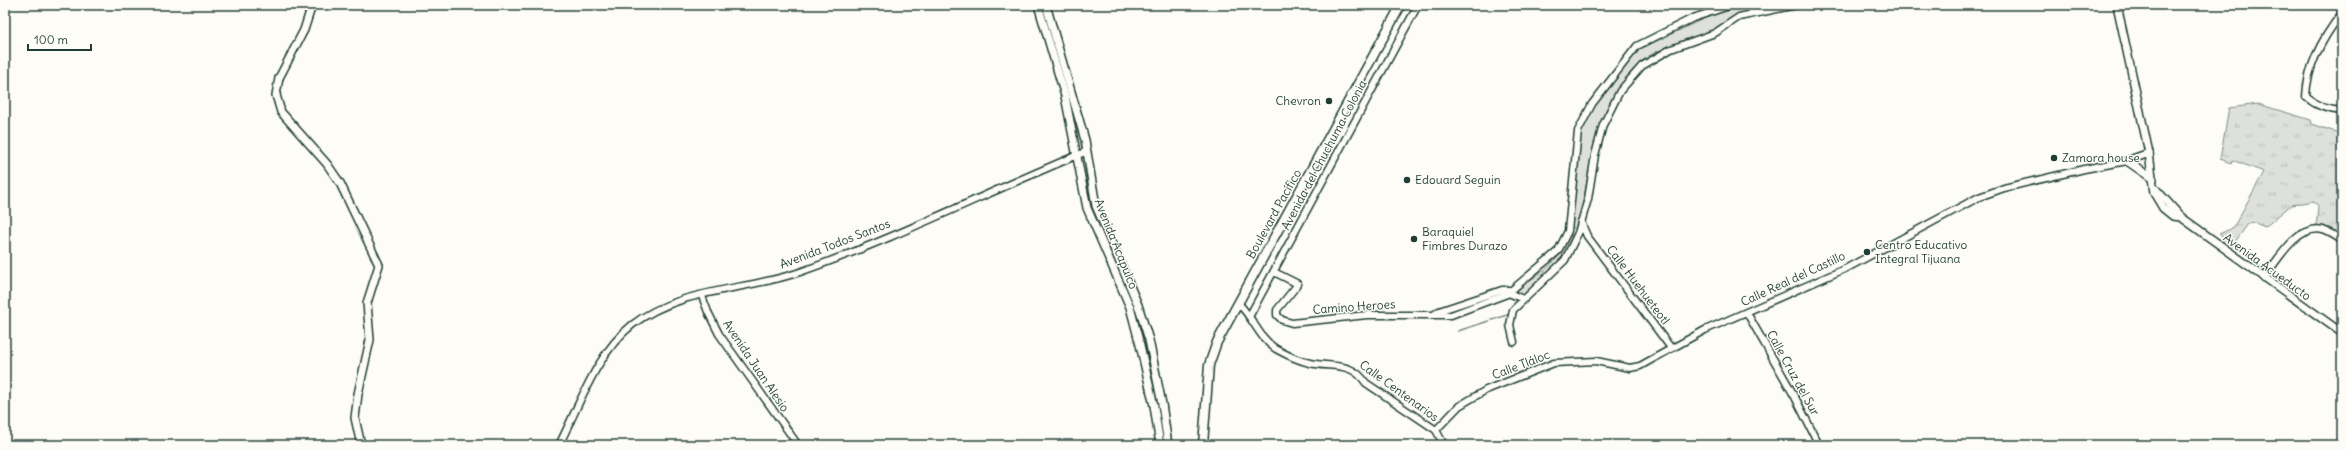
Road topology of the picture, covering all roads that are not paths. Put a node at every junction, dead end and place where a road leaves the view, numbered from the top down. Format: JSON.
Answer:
{"nodes":[{"id":1,"x":312,"y":5,"type":"edge"},
{"id":2,"x":1038,"y":5,"type":"edge"},
{"id":3,"x":1046,"y":5,"type":"edge"},
{"id":4,"x":1401,"y":5,"type":"edge"},
{"id":5,"x":1418,"y":5,"type":"edge"},
{"id":6,"x":1732,"y":5,"type":"edge"},
{"id":7,"x":1744,"y":5,"type":"edge"},
{"id":8,"x":1796,"y":5,"type":"edge"},
{"id":9,"x":2117,"y":5,"type":"edge"},
{"id":10,"x":1757,"y":12,"type":"junction"},
{"id":11,"x":2342,"y":13,"type":"edge"},
{"id":12,"x":2342,"y":111,"type":"edge"},
{"id":13,"x":1086,"y":152,"type":"junction"},
{"id":14,"x":2149,"y":153,"type":"junction"},
{"id":15,"x":1077,"y":156,"type":"junction"},
{"id":16,"x":2127,"y":162,"type":"junction"},
{"id":17,"x":2153,"y":179,"type":"junction"},
{"id":18,"x":1581,"y":222,"type":"junction"},
{"id":19,"x":1568,"y":231,"type":"junction"},
{"id":20,"x":1578,"y":233,"type":"junction"},
{"id":21,"x":1587,"y":236,"type":"junction"},
{"id":22,"x":2342,"y":241,"type":"edge"},
{"id":23,"x":1274,"y":272,"type":"junction"},
{"id":24,"x":2264,"y":278,"type":"junction"},
{"id":25,"x":1506,"y":291,"type":"junction"},
{"id":26,"x":702,"y":296,"type":"junction"},
{"id":27,"x":1523,"y":299,"type":"junction"},
{"id":28,"x":1239,"y":304,"type":"junction"},
{"id":29,"x":1747,"y":313,"type":"junction"},
{"id":30,"x":1250,"y":315,"type":"junction"},
{"id":31,"x":2342,"y":333,"type":"edge"},
{"id":32,"x":1514,"y":342,"type":"dead end"},
{"id":33,"x":1671,"y":348,"type":"junction"},
{"id":34,"x":1436,"y":430,"type":"junction"},
{"id":35,"x":361,"y":445,"type":"edge"},
{"id":36,"x":559,"y":445,"type":"edge"},
{"id":37,"x":798,"y":445,"type":"edge"},
{"id":38,"x":1160,"y":445,"type":"edge"},
{"id":39,"x":1168,"y":445,"type":"edge"},
{"id":40,"x":1203,"y":445,"type":"edge"},
{"id":41,"x":1444,"y":445,"type":"edge"},
{"id":42,"x":1819,"y":445,"type":"edge"}],
"edges":[{"from":1,"to":35,"type":"main road"},
{"from":2,"to":15,"type":"main road","name":"Avenida Acapulco"},
{"from":3,"to":13,"type":"main road","name":"Avenida Acapulco"},
{"from":4,"to":28,"type":"main road","name":"Boulevard Pacífico"},
{"from":5,"to":23,"type":"street","name":"Avenida del Chuchuma Colonia"},
{"from":6,"to":19,"type":"street"},
{"from":7,"to":10,"type":"street"},
{"from":8,"to":10,"type":"street"},
{"from":9,"to":14,"type":"main road","name":"Avenida Acueducto"},
{"from":10,"to":18,"type":"street"},
{"from":11,"to":12,"type":"street"},
{"from":13,"to":15,"type":"street","name":"Avenida Todos Santos"},
{"from":13,"to":39,"type":"main road","name":"Avenida Acapulco"},
{"from":14,"to":16,"type":"main road"},
{"from":14,"to":17,"type":"main road","name":"Avenida Acueducto"},
{"from":15,"to":26,"type":"street","name":"Avenida Todos Santos"},
{"from":15,"to":38,"type":"main road","name":"Avenida Acapulco"},
{"from":16,"to":17,"type":"main road"},
{"from":16,"to":29,"type":"street","name":"Calle Real del Castillo"},
{"from":17,"to":24,"type":"main road","name":"Avenida Acueducto"},
{"from":18,"to":20,"type":"street"},
{"from":18,"to":21,"type":"street","name":"Calle Huehueteotl"},
{"from":19,"to":20,"type":"street"},
{"from":19,"to":25,"type":"street","name":"Camino Heroes"},
{"from":20,"to":21,"type":"street"},
{"from":20,"to":27,"type":"street"},
{"from":21,"to":33,"type":"street","name":"Calle Huehueteotl"},
{"from":22,"to":24,"type":"street"},
{"from":23,"to":25,"type":"street","name":"Camino Heroes"},
{"from":23,"to":30,"type":"street","name":"Avenida del Chuchuma Colonia"},
{"from":24,"to":31,"type":"main road","name":"Avenida Acueducto"},
{"from":25,"to":27,"type":"street"},
{"from":26,"to":36,"type":"street","name":"Avenida Todos Santos"},
{"from":26,"to":37,"type":"street","name":"Avenida Juan Alesio"},
{"from":27,"to":32,"type":"street"},
{"from":28,"to":30,"type":"street","name":"Calle Centenarios"},
{"from":28,"to":40,"type":"main road","name":"Boulevard Pacífico"},
{"from":29,"to":33,"type":"street","name":"Calle Real del Castillo"},
{"from":29,"to":42,"type":"street","name":"Calle Cruz del Sur"},
{"from":30,"to":34,"type":"street","name":"Calle Centenarios"},
{"from":33,"to":34,"type":"street","name":"Calle Tláloc"},
{"from":34,"to":41,"type":"street","name":"Calle Centenarios"}]}
